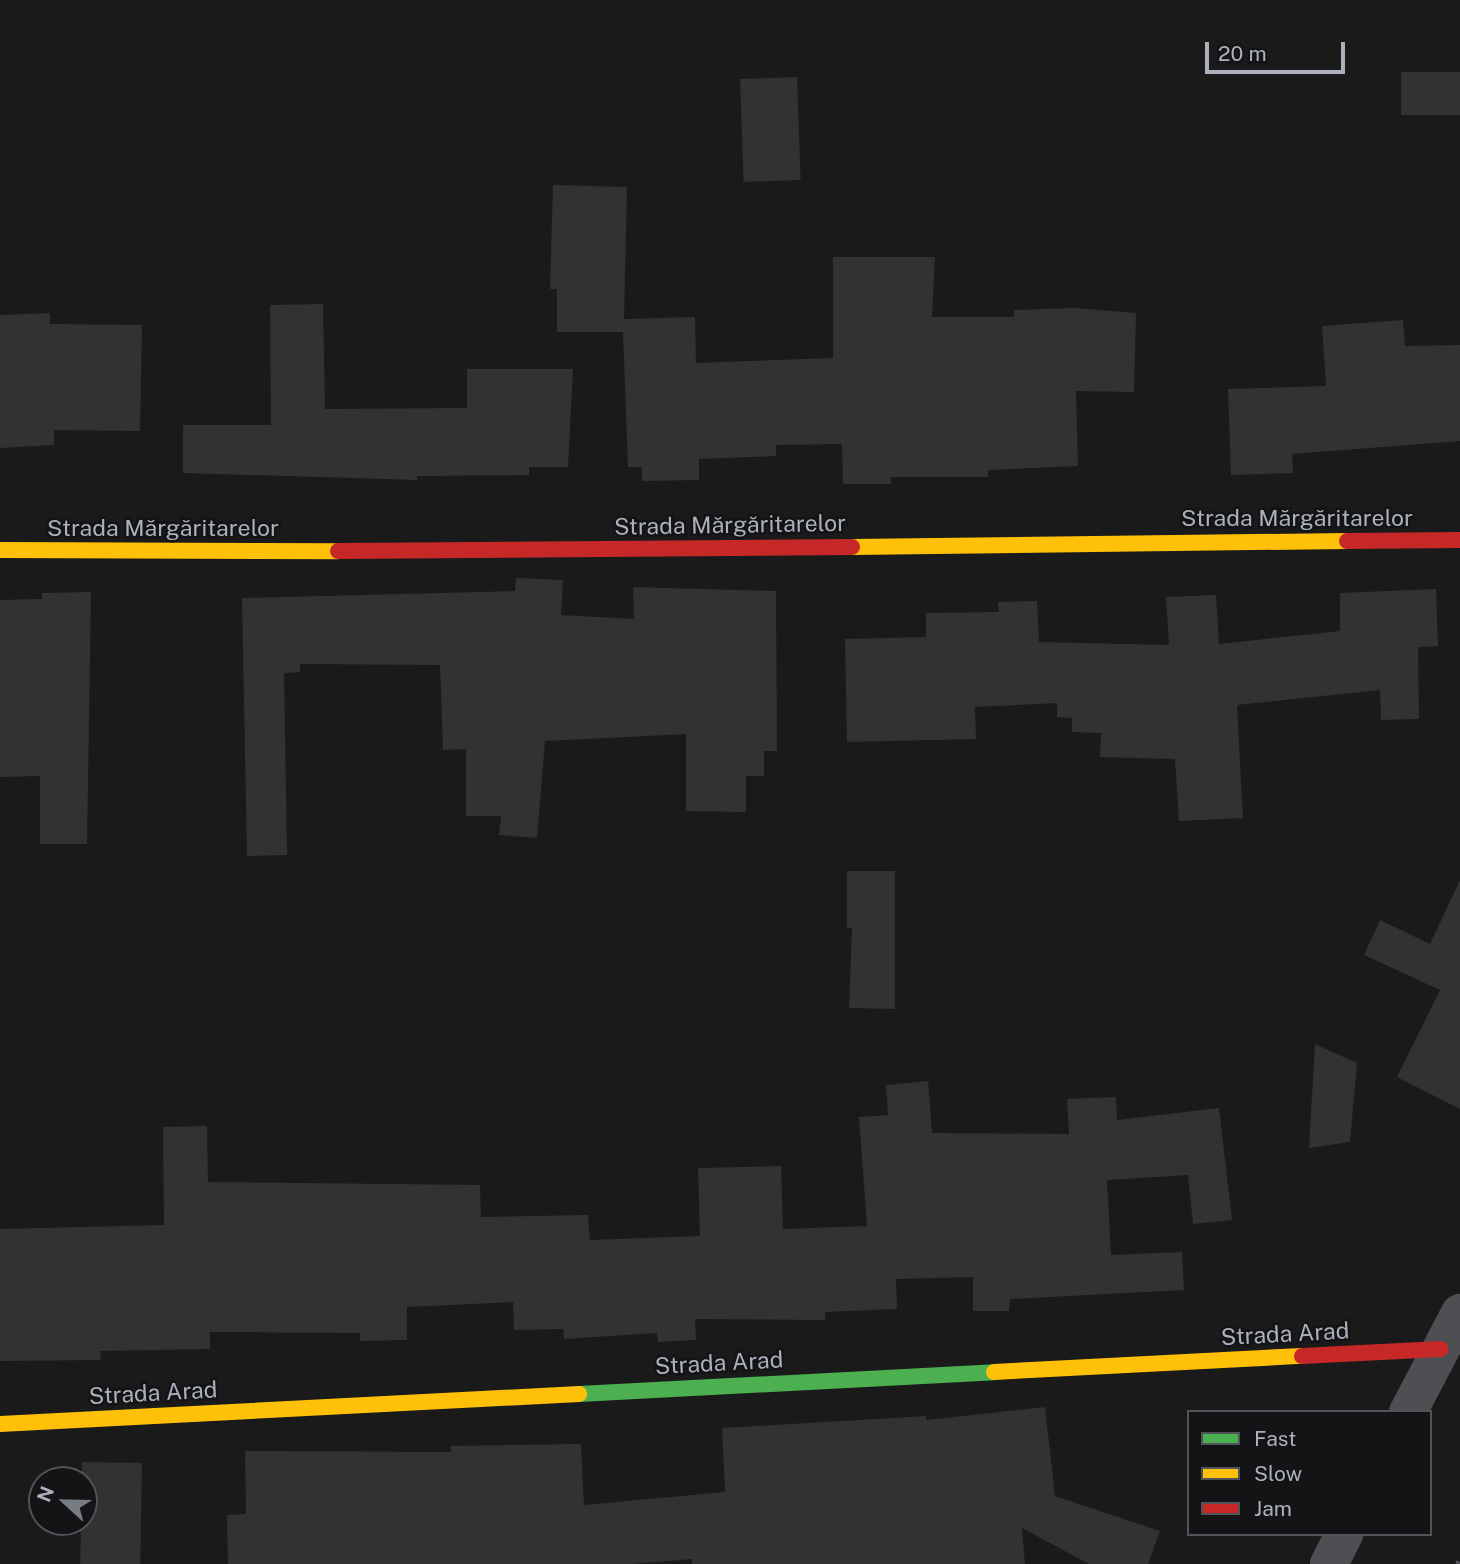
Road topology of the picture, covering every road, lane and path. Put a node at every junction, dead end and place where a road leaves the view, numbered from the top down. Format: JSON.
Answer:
{"nodes":[{"id":1,"x":1460,"y":540,"type":"edge"},
{"id":2,"x":0,"y":550,"type":"edge"},
{"id":3,"x":1460,"y":1313,"type":"edge"},
{"id":4,"x":1441,"y":1349,"type":"junction"},
{"id":5,"x":1409,"y":1410,"type":"edge"},
{"id":6,"x":0,"y":1424,"type":"edge"},
{"id":7,"x":1343,"y":1536,"type":"edge"},
{"id":8,"x":1460,"y":1558,"type":"edge"},
{"id":9,"x":1329,"y":1564,"type":"edge"},
{"id":10,"x":1457,"y":1564,"type":"edge"}],
"edges":[{"from":1,"to":2,"type":"street","name":"Strada Mărgăritarelor"},
{"from":3,"to":4,"type":"street"},
{"from":4,"to":5,"type":"street"},
{"from":4,"to":6,"type":"street","name":"Strada Arad"},
{"from":7,"to":9,"type":"street"},
{"from":8,"to":10,"type":"path"}]}
